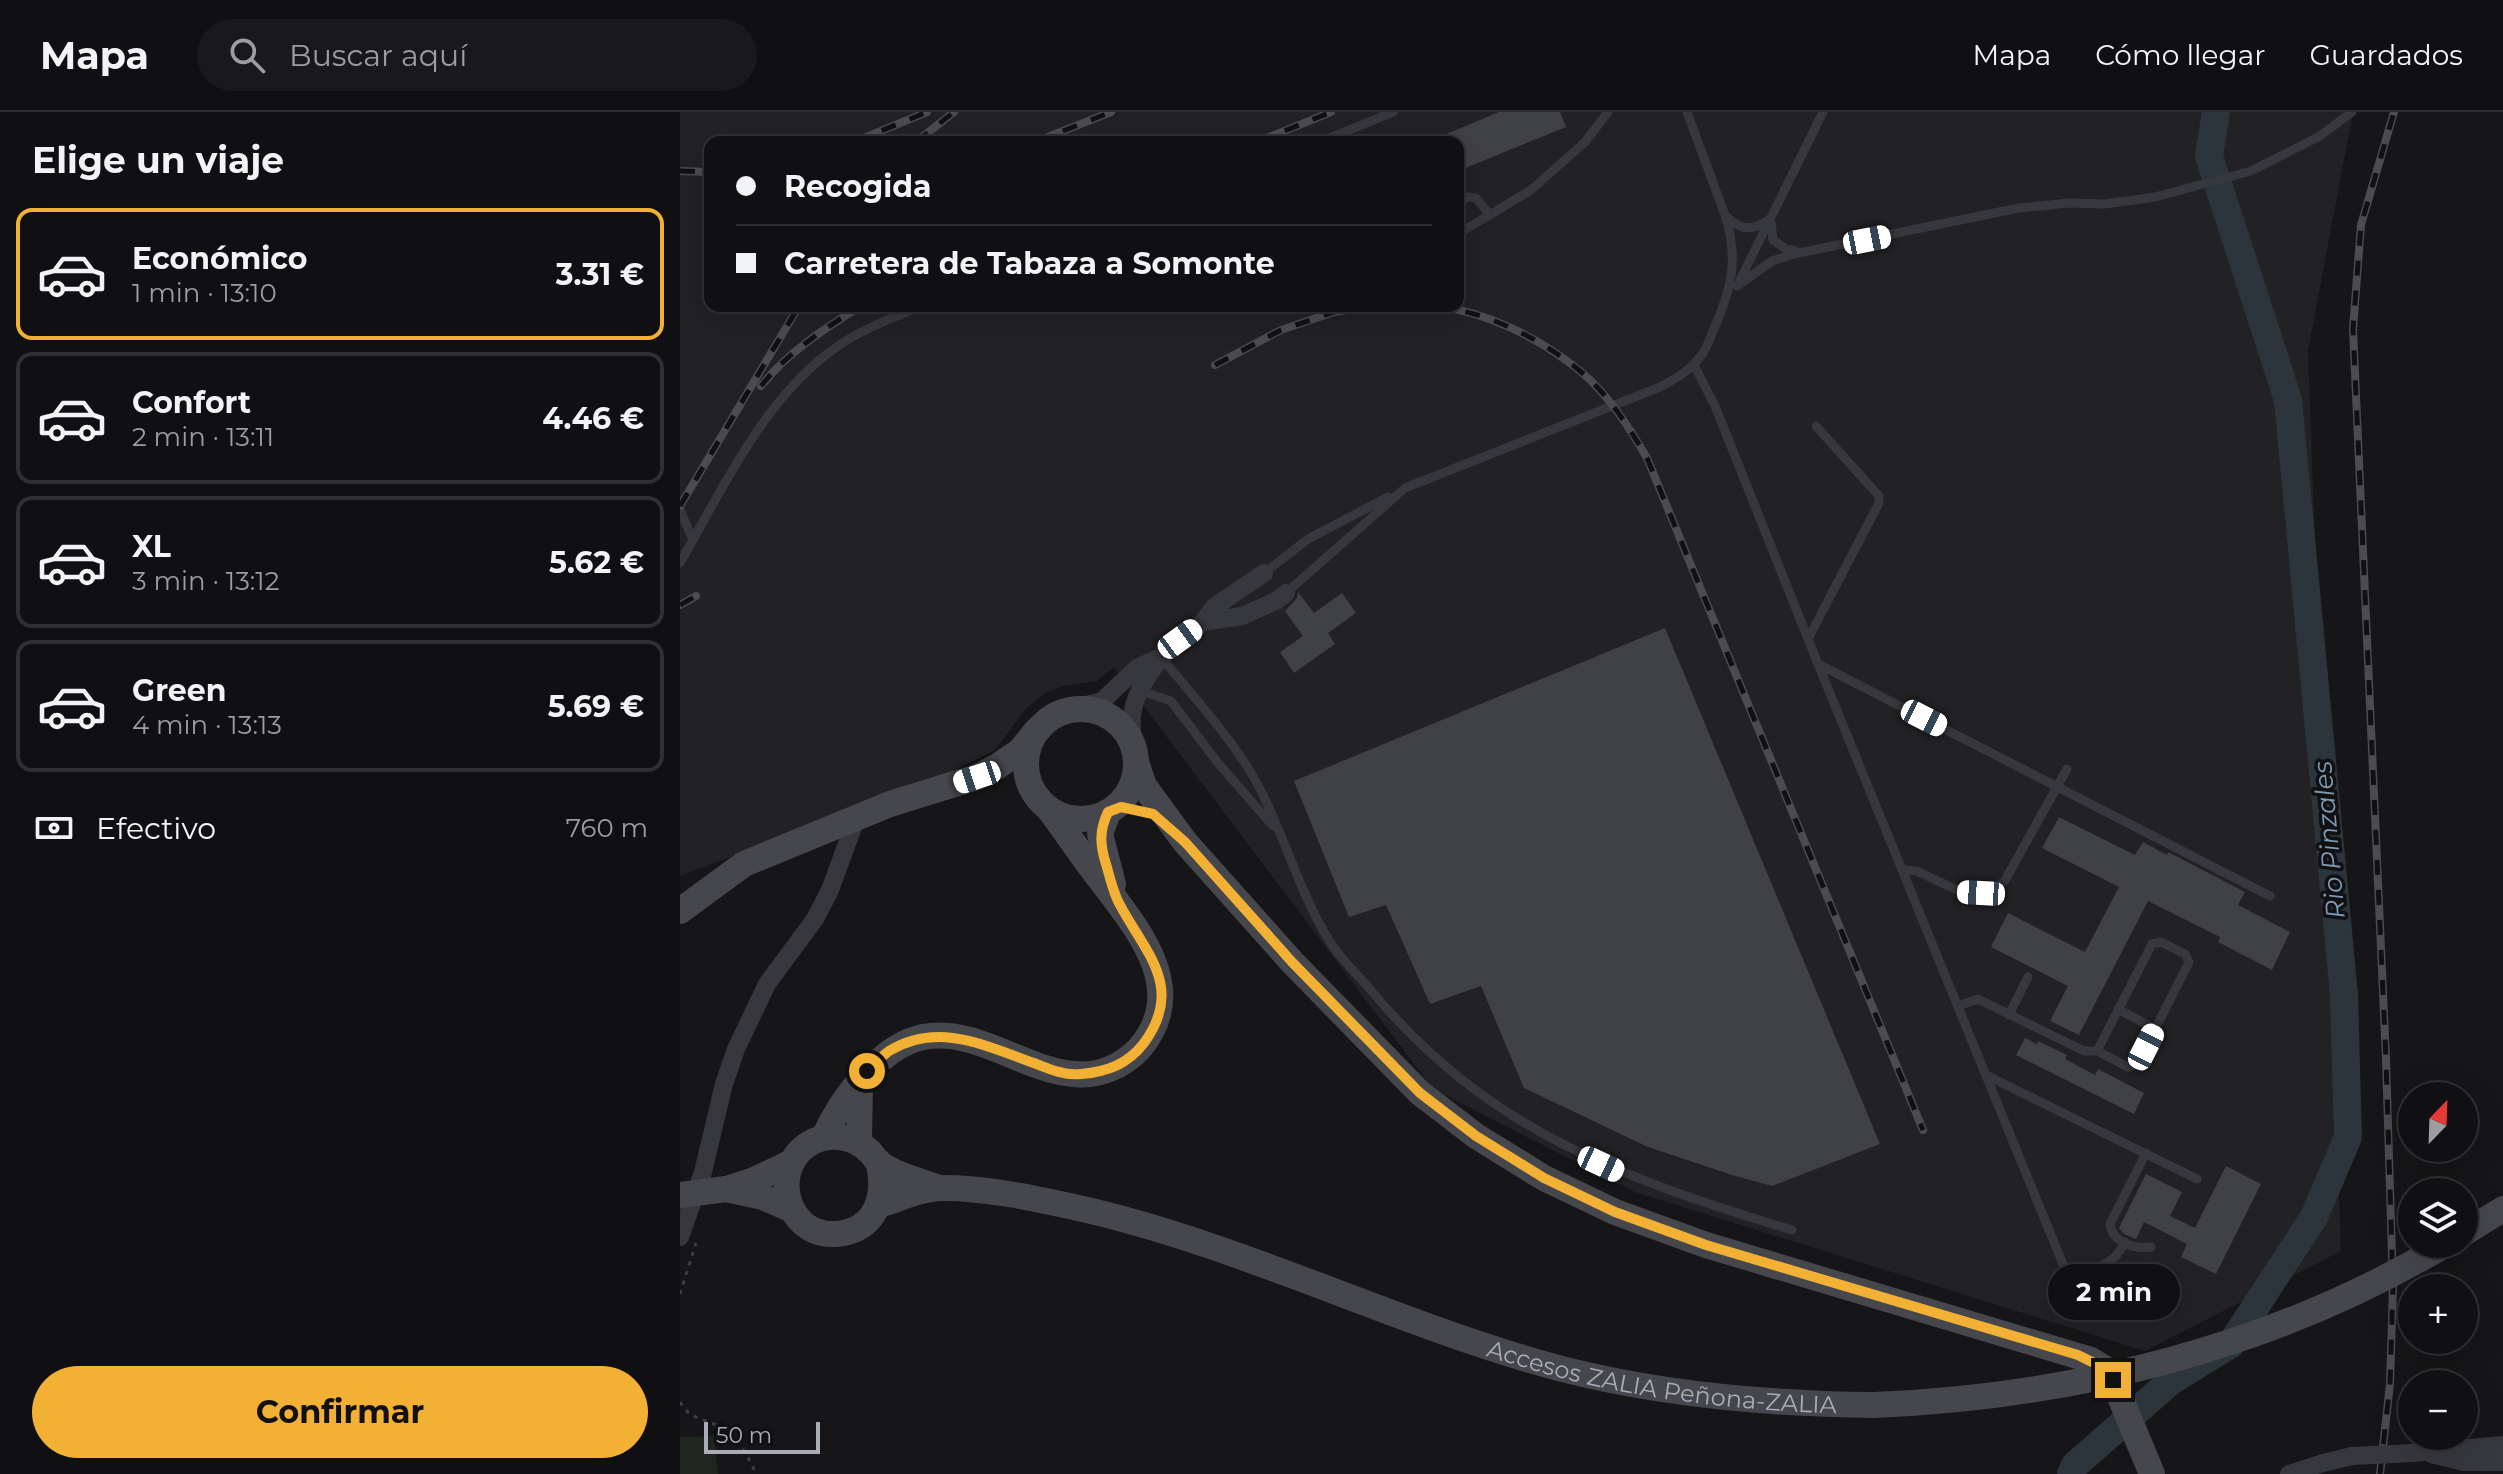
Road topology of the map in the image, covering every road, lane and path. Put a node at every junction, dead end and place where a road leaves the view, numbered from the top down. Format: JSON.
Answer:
{"nodes":[{"id":1,"x":1393,"y":112,"type":"edge"},
{"id":2,"x":1608,"y":112,"type":"edge"},
{"id":3,"x":1687,"y":112,"type":"edge"},
{"id":4,"x":1823,"y":112,"type":"edge"},
{"id":5,"x":2352,"y":112,"type":"edge"},
{"id":6,"x":1335,"y":136,"type":"edge"},
{"id":7,"x":1464,"y":199,"type":"edge"},
{"id":8,"x":1490,"y":215,"type":"junction"},
{"id":9,"x":1725,"y":215,"type":"junction"},
{"id":10,"x":1771,"y":218,"type":"junction"},
{"id":11,"x":1464,"y":230,"type":"edge"},
{"id":12,"x":1808,"y":251,"type":"junction"},
{"id":13,"x":1737,"y":286,"type":"junction"},
{"id":14,"x":1725,"y":303,"type":"junction"},
{"id":15,"x":908,"y":312,"type":"edge"},
{"id":16,"x":1694,"y":365,"type":"junction"},
{"id":17,"x":1816,"y":426,"type":"dead end"},
{"id":18,"x":1405,"y":488,"type":"junction"},
{"id":19,"x":680,"y":510,"type":"edge"},
{"id":20,"x":693,"y":540,"type":"junction"},
{"id":21,"x":680,"y":563,"type":"edge"},
{"id":22,"x":1264,"y":573,"type":"joint"},
{"id":23,"x":1286,"y":593,"type":"joint"},
{"id":24,"x":1203,"y":622,"type":"junction"},
{"id":25,"x":1808,"y":639,"type":"junction"},
{"id":26,"x":1161,"y":657,"type":"junction"},
{"id":27,"x":1818,"y":664,"type":"junction"},
{"id":28,"x":1138,"y":690,"type":"junction"},
{"id":29,"x":1067,"y":710,"type":"junction"},
{"id":30,"x":1037,"y":730,"type":"junction"},
{"id":31,"x":1135,"y":755,"type":"junction"},
{"id":32,"x":2067,"y":769,"type":"dead end"},
{"id":33,"x":977,"y":777,"type":"junction"},
{"id":34,"x":2057,"y":786,"type":"junction"},
{"id":35,"x":1043,"y":803,"type":"junction"},
{"id":36,"x":1110,"y":810,"type":"junction"},
{"id":37,"x":856,"y":819,"type":"junction"},
{"id":38,"x":1281,"y":836,"type":"junction"},
{"id":39,"x":1185,"y":842,"type":"junction"},
{"id":40,"x":1903,"y":870,"type":"junction"},
{"id":41,"x":2270,"y":896,"type":"dead end"},
{"id":42,"x":1118,"y":903,"type":"junction"},
{"id":43,"x":680,"y":911,"type":"edge"},
{"id":44,"x":2028,"y":977,"type":"dead end"},
{"id":45,"x":1958,"y":1006,"type":"junction"},
{"id":46,"x":2118,"y":1009,"type":"junction"},
{"id":47,"x":2009,"y":1015,"type":"junction"},
{"id":48,"x":2155,"y":1029,"type":"junction"},
{"id":49,"x":2097,"y":1051,"type":"junction"},
{"id":50,"x":1986,"y":1075,"type":"junction"},
{"id":51,"x":860,"y":1083,"type":"junction"},
{"id":52,"x":824,"y":1137,"type":"junction"},
{"id":53,"x":868,"y":1152,"type":"junction"},
{"id":54,"x":2146,"y":1153,"type":"junction"},
{"id":55,"x":790,"y":1163,"type":"junction"},
{"id":56,"x":2197,"y":1179,"type":"dead end"},
{"id":57,"x":940,"y":1188,"type":"junction"},
{"id":58,"x":726,"y":1189,"type":"junction"},
{"id":59,"x":680,"y":1195,"type":"edge"},
{"id":60,"x":879,"y":1205,"type":"junction"},
{"id":61,"x":2503,"y":1209,"type":"edge"},
{"id":62,"x":792,"y":1210,"type":"junction"},
{"id":63,"x":2478,"y":1224,"type":"edge"},
{"id":64,"x":1792,"y":1230,"type":"dead end"},
{"id":65,"x":680,"y":1237,"type":"edge"},
{"id":66,"x":2125,"y":1242,"type":"junction"},
{"id":67,"x":2151,"y":1247,"type":"dead end"},
{"id":68,"x":2422,"y":1258,"type":"edge"},
{"id":69,"x":2065,"y":1267,"type":"junction"},
{"id":70,"x":2078,"y":1301,"type":"dead end"},
{"id":71,"x":680,"y":1402,"type":"edge"},
{"id":72,"x":2503,"y":1445,"type":"edge"},
{"id":73,"x":2478,"y":1446,"type":"edge"},
{"id":74,"x":2443,"y":1450,"type":"edge"},
{"id":75,"x":2466,"y":1450,"type":"edge"},
{"id":76,"x":2426,"y":1454,"type":"junction"},
{"id":77,"x":2503,"y":1454,"type":"edge"},
{"id":78,"x":2146,"y":1458,"type":"edge"},
{"id":79,"x":2503,"y":1462,"type":"edge"},
{"id":80,"x":2503,"y":1472,"type":"edge"},
{"id":81,"x":756,"y":1474,"type":"edge"},
{"id":82,"x":2171,"y":1474,"type":"edge"},
{"id":83,"x":2289,"y":1474,"type":"edge"}],
"edges":[{"from":1,"to":6,"type":"lane"},
{"from":2,"to":8,"type":"lane"},
{"from":3,"to":9,"type":"lane"},
{"from":4,"to":10,"type":"lane"},
{"from":5,"to":12,"type":"lane"},
{"from":7,"to":8,"type":"lane"},
{"from":8,"to":11,"type":"lane"},
{"from":9,"to":10,"type":"lane"},
{"from":9,"to":14,"type":"lane"},
{"from":10,"to":12,"type":"lane"},
{"from":10,"to":13,"type":"lane"},
{"from":12,"to":13,"type":"lane"},
{"from":13,"to":14,"type":"lane"},
{"from":14,"to":16,"type":"lane"},
{"from":15,"to":20,"type":"lane"},
{"from":16,"to":18,"type":"lane"},
{"from":16,"to":25,"type":"lane"},
{"from":17,"to":25,"type":"lane"},
{"from":18,"to":22,"type":"lane"},
{"from":18,"to":23,"type":"lane"},
{"from":19,"to":20,"type":"lane"},
{"from":20,"to":21,"type":"lane"},
{"from":22,"to":24,"type":"street"},
{"from":23,"to":24,"type":"street"},
{"from":24,"to":26,"type":"street"},
{"from":25,"to":27,"type":"lane"},
{"from":26,"to":28,"type":"street"},
{"from":26,"to":29,"type":"street"},
{"from":26,"to":38,"type":"lane"},
{"from":27,"to":34,"type":"lane"},
{"from":27,"to":40,"type":"lane"},
{"from":28,"to":31,"type":"street"},
{"from":28,"to":38,"type":"lane"},
{"from":29,"to":30,"type":"street"},
{"from":29,"to":31,"type":"street"},
{"from":30,"to":33,"type":"street"},
{"from":30,"to":35,"type":"street"},
{"from":31,"to":36,"type":"street"},
{"from":31,"to":39,"type":"street"},
{"from":32,"to":34,"type":"lane"},
{"from":33,"to":35,"type":"street"},
{"from":33,"to":37,"type":"street"},
{"from":34,"to":40,"type":"lane"},
{"from":34,"to":41,"type":"lane"},
{"from":35,"to":36,"type":"street"},
{"from":35,"to":42,"type":"street"},
{"from":36,"to":39,"type":"street"},
{"from":36,"to":42,"type":"street"},
{"from":37,"to":43,"type":"street"},
{"from":37,"to":65,"type":"street"},
{"from":38,"to":64,"type":"lane"},
{"from":39,"to":78,"type":"street"},
{"from":40,"to":45,"type":"lane"},
{"from":42,"to":51,"type":"street"},
{"from":44,"to":47,"type":"lane"},
{"from":45,"to":47,"type":"lane"},
{"from":45,"to":50,"type":"lane"},
{"from":46,"to":48,"type":"lane"},
{"from":46,"to":48,"type":"lane"},
{"from":46,"to":49,"type":"lane"},
{"from":47,"to":49,"type":"lane"},
{"from":48,"to":49,"type":"lane"},
{"from":50,"to":54,"type":"lane"},
{"from":50,"to":69,"type":"lane"},
{"from":51,"to":52,"type":"street"},
{"from":51,"to":53,"type":"street"},
{"from":52,"to":53,"type":"street"},
{"from":52,"to":55,"type":"street"},
{"from":53,"to":57,"type":"street"},
{"from":53,"to":60,"type":"street"},
{"from":54,"to":56,"type":"lane"},
{"from":54,"to":66,"type":"lane"},
{"from":55,"to":58,"type":"street"},
{"from":55,"to":62,"type":"street"},
{"from":57,"to":60,"type":"street","name":"Accesos ZALIA Peñona-ZALIA"},
{"from":57,"to":68,"type":"street","name":"Accesos ZALIA Peñona-ZALIA","bridge":true},
{"from":58,"to":59,"type":"street","bridge":true},
{"from":58,"to":62,"type":"street"},
{"from":60,"to":62,"type":"street"},
{"from":61,"to":63,"type":"street"},
{"from":66,"to":67,"type":"lane"},
{"from":66,"to":69,"type":"lane"},
{"from":69,"to":70,"type":"lane"},
{"from":71,"to":81,"type":"path"},
{"from":72,"to":73,"type":"street"},
{"from":74,"to":76,"type":"street"},
{"from":75,"to":77,"type":"street"},
{"from":76,"to":79,"type":"street"},
{"from":76,"to":80,"type":"street"},
{"from":76,"to":83,"type":"street","bridge":true},
{"from":78,"to":82,"type":"street"}]}
